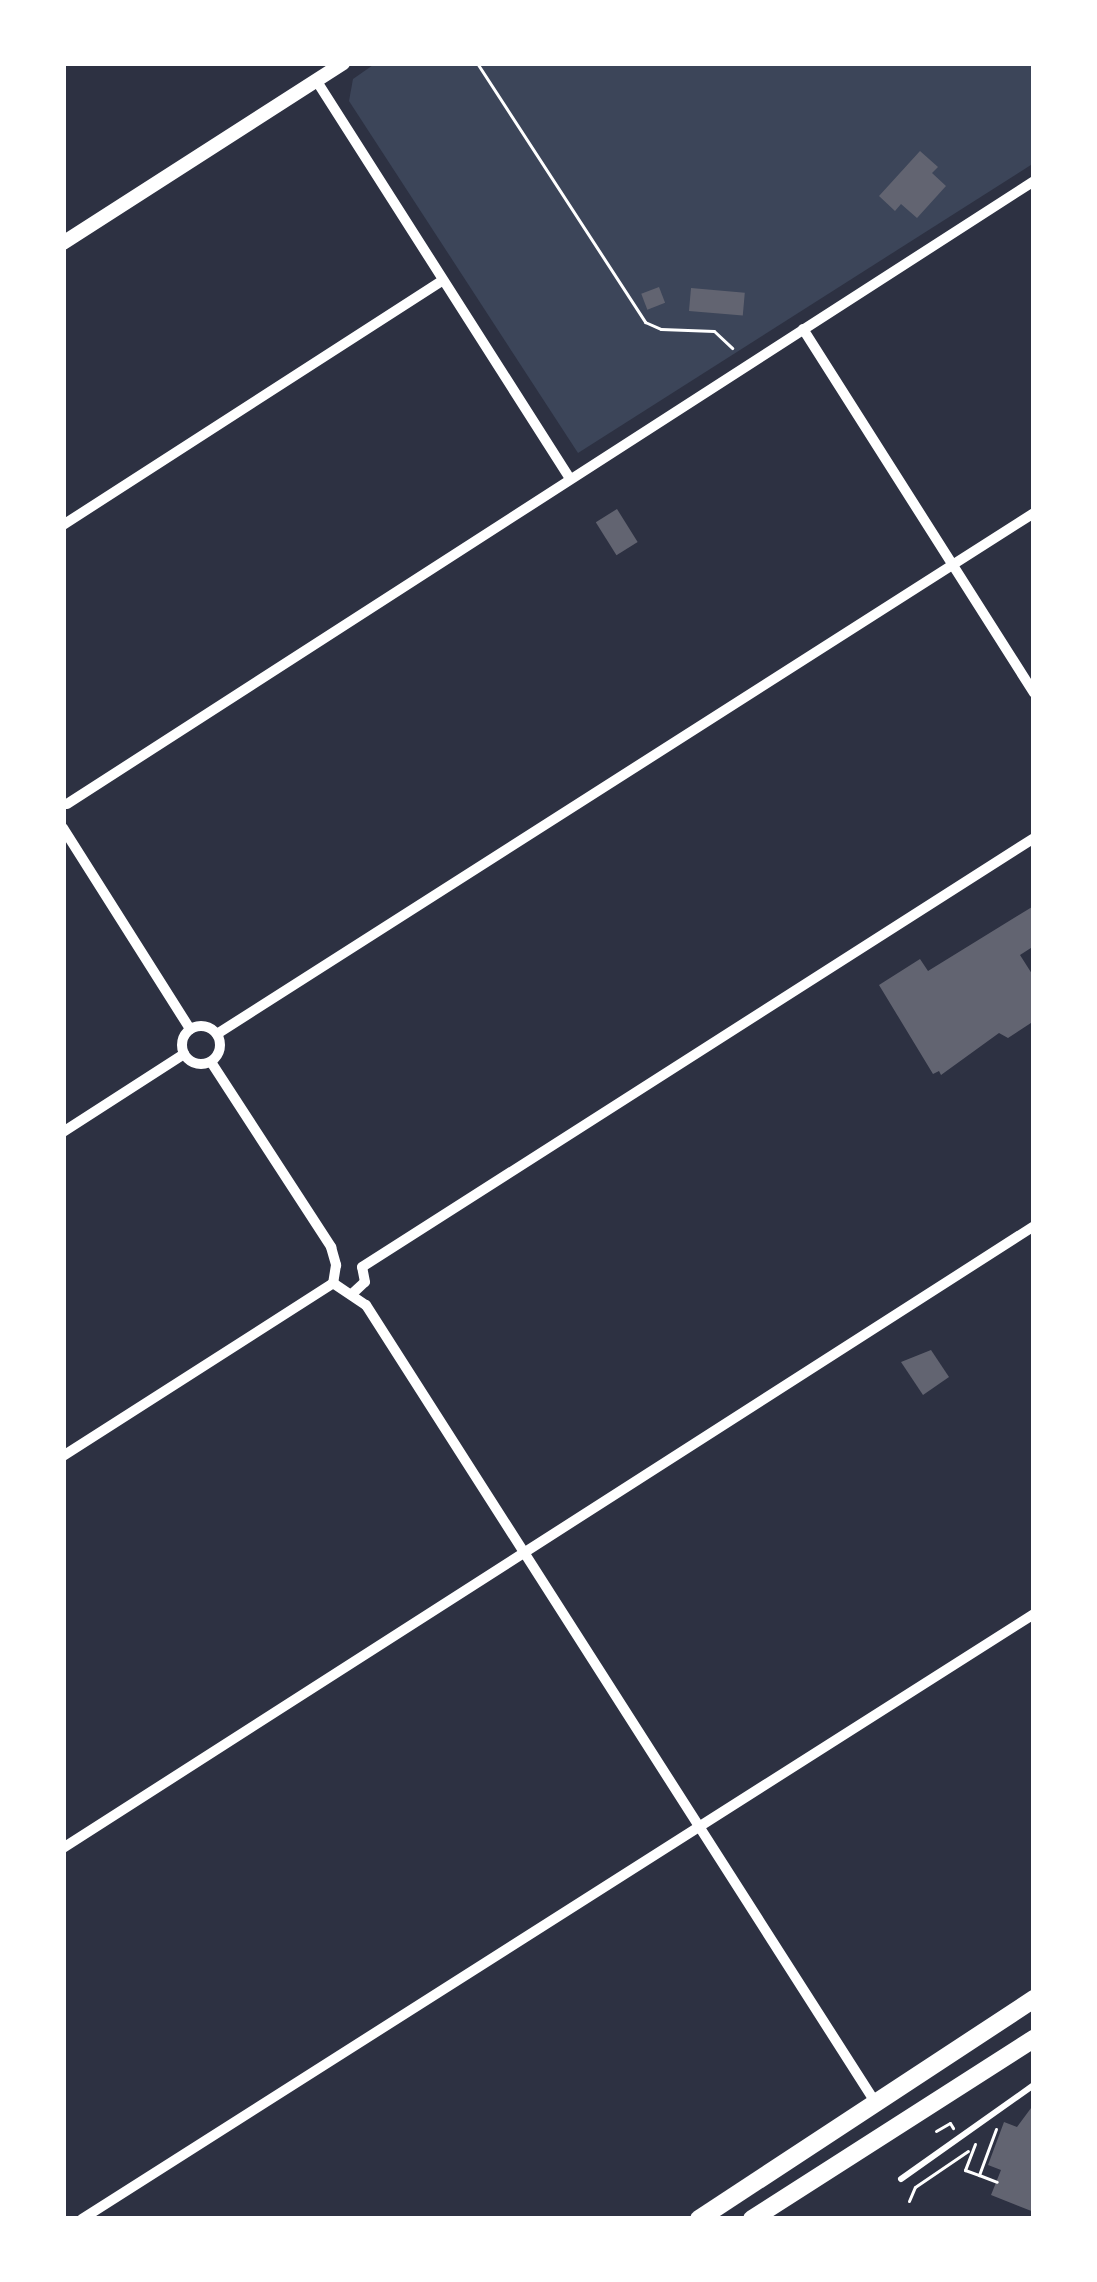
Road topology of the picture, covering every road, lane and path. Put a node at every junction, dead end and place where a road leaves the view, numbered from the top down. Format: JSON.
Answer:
{"nodes":[{"id":1,"x":343,"y":63,"type":"edge"},
{"id":2,"x":477,"y":63,"type":"edge"},
{"id":3,"x":316,"y":80,"type":"junction"},
{"id":4,"x":1034,"y":181,"type":"edge"},
{"id":5,"x":63,"y":243,"type":"edge"},
{"id":6,"x":442,"y":281,"type":"junction"},
{"id":7,"x":803,"y":329,"type":"junction"},
{"id":8,"x":732,"y":348,"type":"dead end"},
{"id":9,"x":570,"y":479,"type":"junction"},
{"id":10,"x":1034,"y":513,"type":"edge"},
{"id":11,"x":63,"y":524,"type":"edge"},
{"id":12,"x":949,"y":566,"type":"junction"},
{"id":13,"x":1034,"y":693,"type":"edge"},
{"id":14,"x":65,"y":801,"type":"edge"},
{"id":15,"x":63,"y":827,"type":"edge"},
{"id":16,"x":1034,"y":838,"type":"edge"},
{"id":17,"x":190,"y":1029,"type":"junction"},
{"id":18,"x":217,"y":1034,"type":"junction"},
{"id":19,"x":184,"y":1054,"type":"junction"},
{"id":20,"x":211,"y":1062,"type":"junction"},
{"id":21,"x":63,"y":1132,"type":"edge"},
{"id":22,"x":1034,"y":1226,"type":"edge"},
{"id":23,"x":337,"y":1265,"type":"junction"},
{"id":24,"x":362,"y":1267,"type":"junction"},
{"id":25,"x":333,"y":1283,"type":"junction"},
{"id":26,"x":353,"y":1293,"type":"junction"},
{"id":27,"x":63,"y":1456,"type":"edge"},
{"id":28,"x":528,"y":1551,"type":"junction"},
{"id":29,"x":1034,"y":1614,"type":"edge"},
{"id":30,"x":699,"y":1825,"type":"junction"},
{"id":31,"x":63,"y":1848,"type":"edge"},
{"id":32,"x":1034,"y":1999,"type":"edge"},
{"id":33,"x":1034,"y":2039,"type":"edge"},
{"id":34,"x":1034,"y":2085,"type":"edge"},
{"id":35,"x":877,"y":2104,"type":"junction"},
{"id":36,"x":953,"y":2129,"type":"dead end"},
{"id":37,"x":988,"y":2130,"type":"dead end"},
{"id":38,"x":935,"y":2131,"type":"dead end"},
{"id":39,"x":977,"y":2138,"type":"dead end"},
{"id":40,"x":968,"y":2151,"type":"junction"},
{"id":41,"x":980,"y":2175,"type":"junction"},
{"id":42,"x":901,"y":2179,"type":"dead end"},
{"id":43,"x":997,"y":2182,"type":"dead end"},
{"id":44,"x":909,"y":2201,"type":"dead end"},
{"id":45,"x":82,"y":2219,"type":"edge"},
{"id":46,"x":699,"y":2219,"type":"edge"},
{"id":47,"x":752,"y":2219,"type":"edge"}],
"edges":[{"from":1,"to":3,"type":"street"},
{"from":2,"to":8,"type":"path"},
{"from":3,"to":5,"type":"street"},
{"from":3,"to":6,"type":"street"},
{"from":4,"to":7,"type":"street"},
{"from":6,"to":9,"type":"street"},
{"from":6,"to":11,"type":"street"},
{"from":7,"to":9,"type":"street"},
{"from":7,"to":12,"type":"street"},
{"from":9,"to":14,"type":"street"},
{"from":10,"to":12,"type":"street"},
{"from":12,"to":13,"type":"street"},
{"from":12,"to":18,"type":"street"},
{"from":14,"to":15,"type":"street"},
{"from":15,"to":17,"type":"street"},
{"from":16,"to":24,"type":"street"},
{"from":17,"to":18,"type":"street"},
{"from":17,"to":19,"type":"street"},
{"from":18,"to":20,"type":"street"},
{"from":19,"to":20,"type":"street"},
{"from":19,"to":21,"type":"street"},
{"from":20,"to":23,"type":"street"},
{"from":22,"to":28,"type":"street"},
{"from":23,"to":24,"type":"street"},
{"from":23,"to":25,"type":"street"},
{"from":24,"to":26,"type":"street"},
{"from":25,"to":26,"type":"street"},
{"from":25,"to":27,"type":"street"},
{"from":26,"to":28,"type":"street"},
{"from":28,"to":30,"type":"street"},
{"from":28,"to":31,"type":"street"},
{"from":29,"to":30,"type":"street"},
{"from":30,"to":35,"type":"street"},
{"from":30,"to":45,"type":"street"},
{"from":32,"to":35,"type":"highway"},
{"from":33,"to":47,"type":"highway"},
{"from":34,"to":42,"type":"lane"},
{"from":35,"to":46,"type":"highway"},
{"from":36,"to":38,"type":"path"},
{"from":37,"to":41,"type":"path"},
{"from":39,"to":40,"type":"path"},
{"from":40,"to":41,"type":"path"},
{"from":40,"to":44,"type":"path"},
{"from":41,"to":43,"type":"path"}]}
